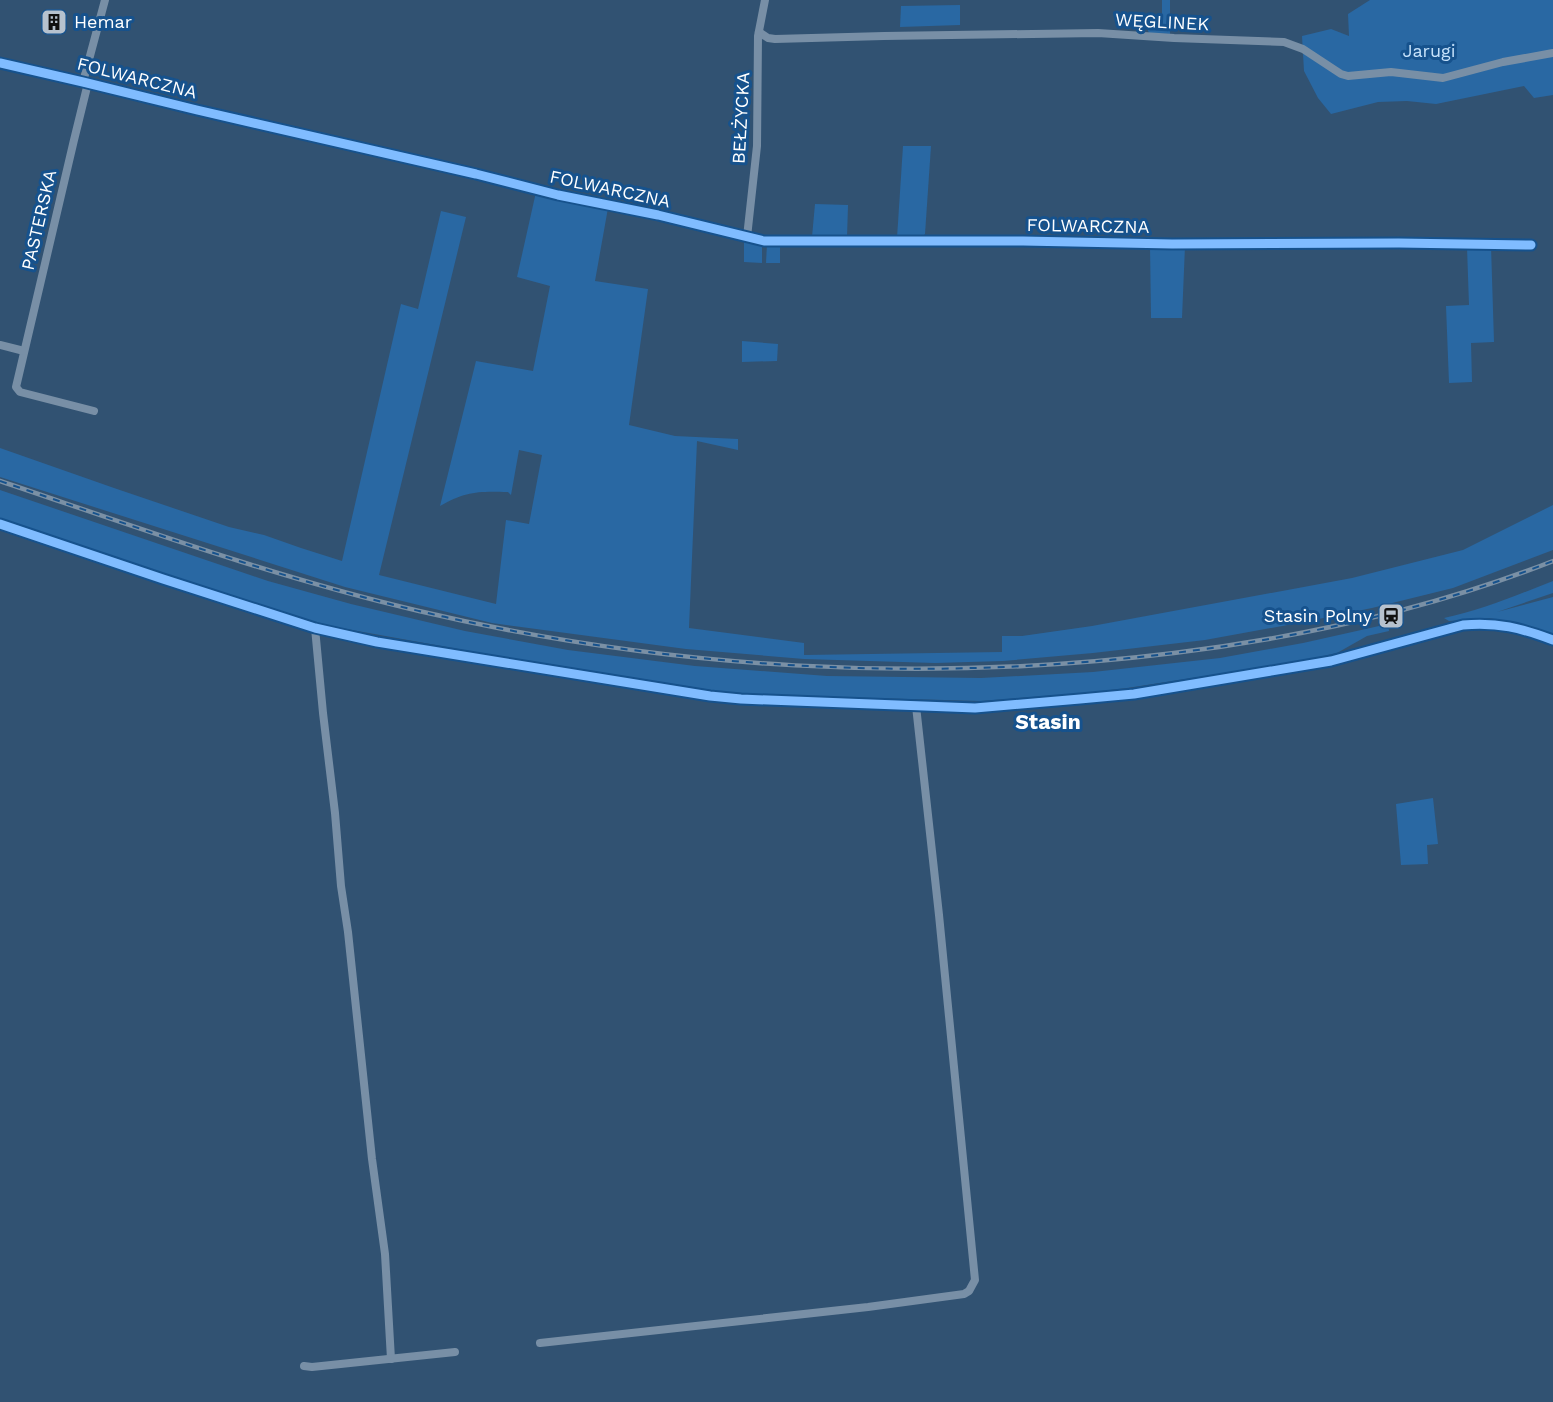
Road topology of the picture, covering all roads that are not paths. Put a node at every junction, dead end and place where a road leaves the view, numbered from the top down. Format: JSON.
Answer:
{"nodes":[{"id":1,"x":105,"y":0,"type":"edge"},
{"id":2,"x":765,"y":0,"type":"edge"},
{"id":3,"x":759,"y":32,"type":"junction"},
{"id":4,"x":1553,"y":53,"type":"edge"},
{"id":5,"x":0,"y":63,"type":"edge"},
{"id":6,"x":85,"y":82,"type":"junction"},
{"id":7,"x":747,"y":237,"type":"junction"},
{"id":8,"x":1531,"y":246,"type":"dead end"},
{"id":9,"x":0,"y":345,"type":"edge"},
{"id":10,"x":24,"y":351,"type":"junction"},
{"id":11,"x":94,"y":411,"type":"dead end"},
{"id":12,"x":0,"y":524,"type":"edge"},
{"id":13,"x":315,"y":628,"type":"junction"},
{"id":14,"x":1553,"y":640,"type":"edge"},
{"id":15,"x":916,"y":705,"type":"junction"},
{"id":16,"x":540,"y":1343,"type":"dead end"},
{"id":17,"x":455,"y":1352,"type":"dead end"},
{"id":18,"x":391,"y":1359,"type":"junction"},
{"id":19,"x":304,"y":1366,"type":"dead end"}],
"edges":[{"from":1,"to":6,"type":"street","name":"PASTERSKA"},
{"from":2,"to":3,"type":"street","name":"BEŁŻYCKA"},
{"from":3,"to":4,"type":"street","name":"WĘGLINEK"},
{"from":3,"to":7,"type":"street","name":"BEŁŻYCKA"},
{"from":5,"to":6,"type":"street","name":"FOLWARCZNA"},
{"from":6,"to":7,"type":"street","name":"FOLWARCZNA"},
{"from":6,"to":10,"type":"street","name":"PASTERSKA"},
{"from":7,"to":8,"type":"street","name":"FOLWARCZNA"},
{"from":9,"to":10,"type":"street"},
{"from":10,"to":11,"type":"street","name":"PASTERSKA"},
{"from":12,"to":13,"type":"street"},
{"from":13,"to":15,"type":"street"},
{"from":13,"to":18,"type":"street"},
{"from":14,"to":15,"type":"street"},
{"from":15,"to":16,"type":"street"},
{"from":17,"to":18,"type":"street"},
{"from":18,"to":19,"type":"street"}]}
